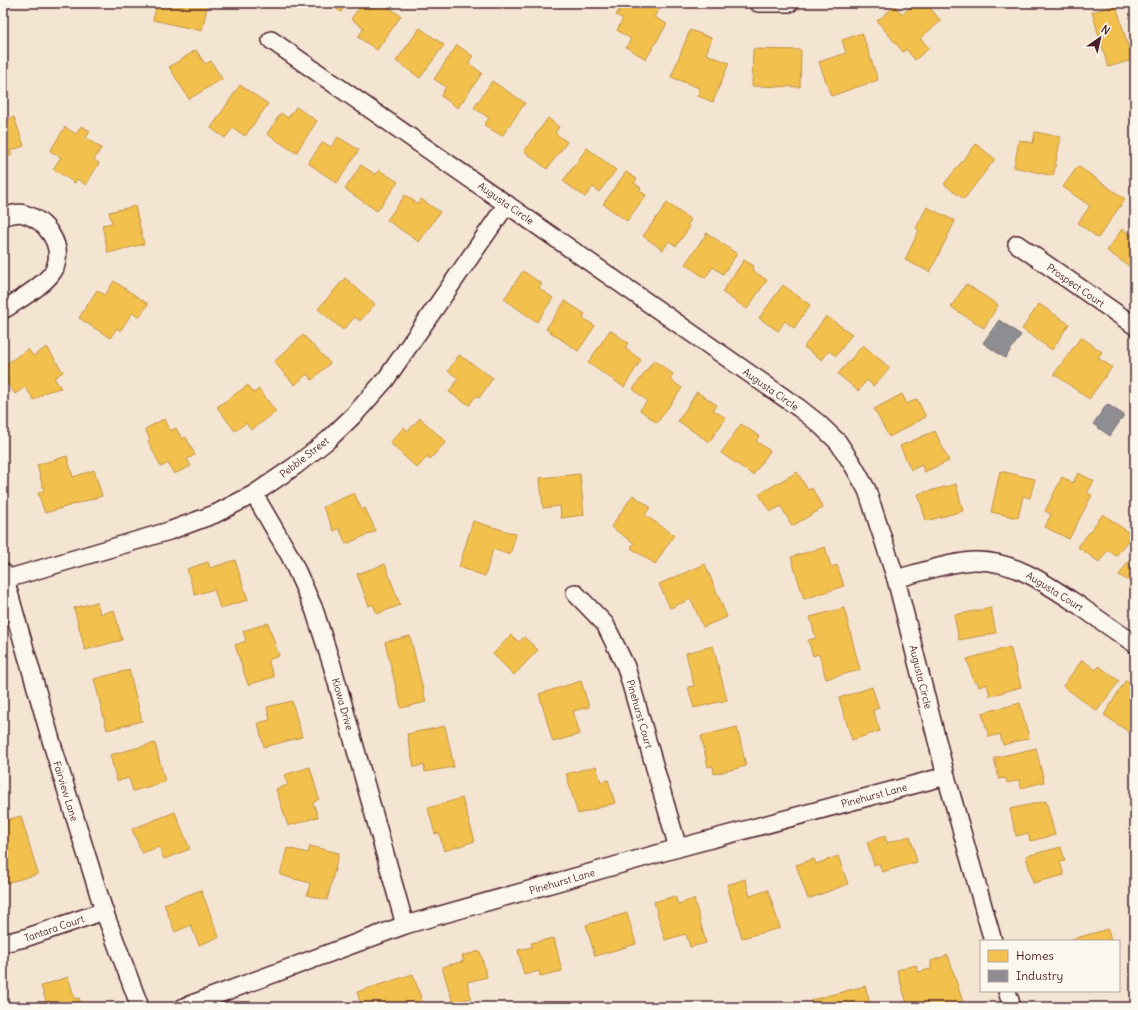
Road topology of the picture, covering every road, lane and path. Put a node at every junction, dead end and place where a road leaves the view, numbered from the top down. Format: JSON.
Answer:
{"nodes":[{"id":1,"x":758,"y":3,"type":"edge"},
{"id":2,"x":790,"y":3,"type":"edge"},
{"id":3,"x":271,"y":40,"type":"dead end"},
{"id":4,"x":507,"y":204,"type":"junction"},
{"id":5,"x":3,"y":217,"type":"edge"},
{"id":6,"x":1017,"y":244,"type":"dead end"},
{"id":7,"x":3,"y":310,"type":"edge"},
{"id":8,"x":1135,"y":326,"type":"edge"},
{"id":9,"x":254,"y":494,"type":"junction"},
{"id":10,"x":4,"y":577,"type":"edge"},
{"id":11,"x":896,"y":579,"type":"junction"},
{"id":12,"x":575,"y":593,"type":"dead end"},
{"id":13,"x":1135,"y":644,"type":"edge"},
{"id":14,"x":946,"y":776,"type":"junction"},
{"id":15,"x":678,"y":848,"type":"junction"},
{"id":16,"x":104,"y":911,"type":"junction"},
{"id":17,"x":405,"y":925,"type":"junction"},
{"id":18,"x":993,"y":940,"type":"edge"},
{"id":19,"x":3,"y":943,"type":"edge"},
{"id":20,"x":1007,"y":992,"type":"edge"},
{"id":21,"x":140,"y":1007,"type":"edge"},
{"id":22,"x":184,"y":1007,"type":"edge"},
{"id":23,"x":1012,"y":1007,"type":"edge"}],
"edges":[{"from":1,"to":2,"type":"street"},
{"from":3,"to":4,"type":"street","name":"Augusta Circle"},
{"from":4,"to":9,"type":"street","name":"Pebble Street"},
{"from":4,"to":11,"type":"street","name":"Augusta Circle"},
{"from":5,"to":7,"type":"street"},
{"from":6,"to":8,"type":"street","name":"Prospect Court"},
{"from":9,"to":10,"type":"street","name":"Pebble Street"},
{"from":9,"to":17,"type":"street","name":"Kiowa Drive"},
{"from":10,"to":16,"type":"street","name":"Fairview Lane"},
{"from":11,"to":13,"type":"street","name":"Augusta Court"},
{"from":11,"to":14,"type":"street","name":"Augusta Circle"},
{"from":12,"to":15,"type":"street","name":"Pinehurst Court"},
{"from":14,"to":15,"type":"street","name":"Pinehurst Lane"},
{"from":14,"to":18,"type":"street","name":"Augusta Circle"},
{"from":15,"to":17,"type":"street","name":"Pinehurst Lane"},
{"from":16,"to":19,"type":"street","name":"Tantara Court"},
{"from":16,"to":21,"type":"street","name":"Fairview Lane"},
{"from":17,"to":22,"type":"street","name":"Pinehurst Lane"},
{"from":20,"to":23,"type":"street"}]}
